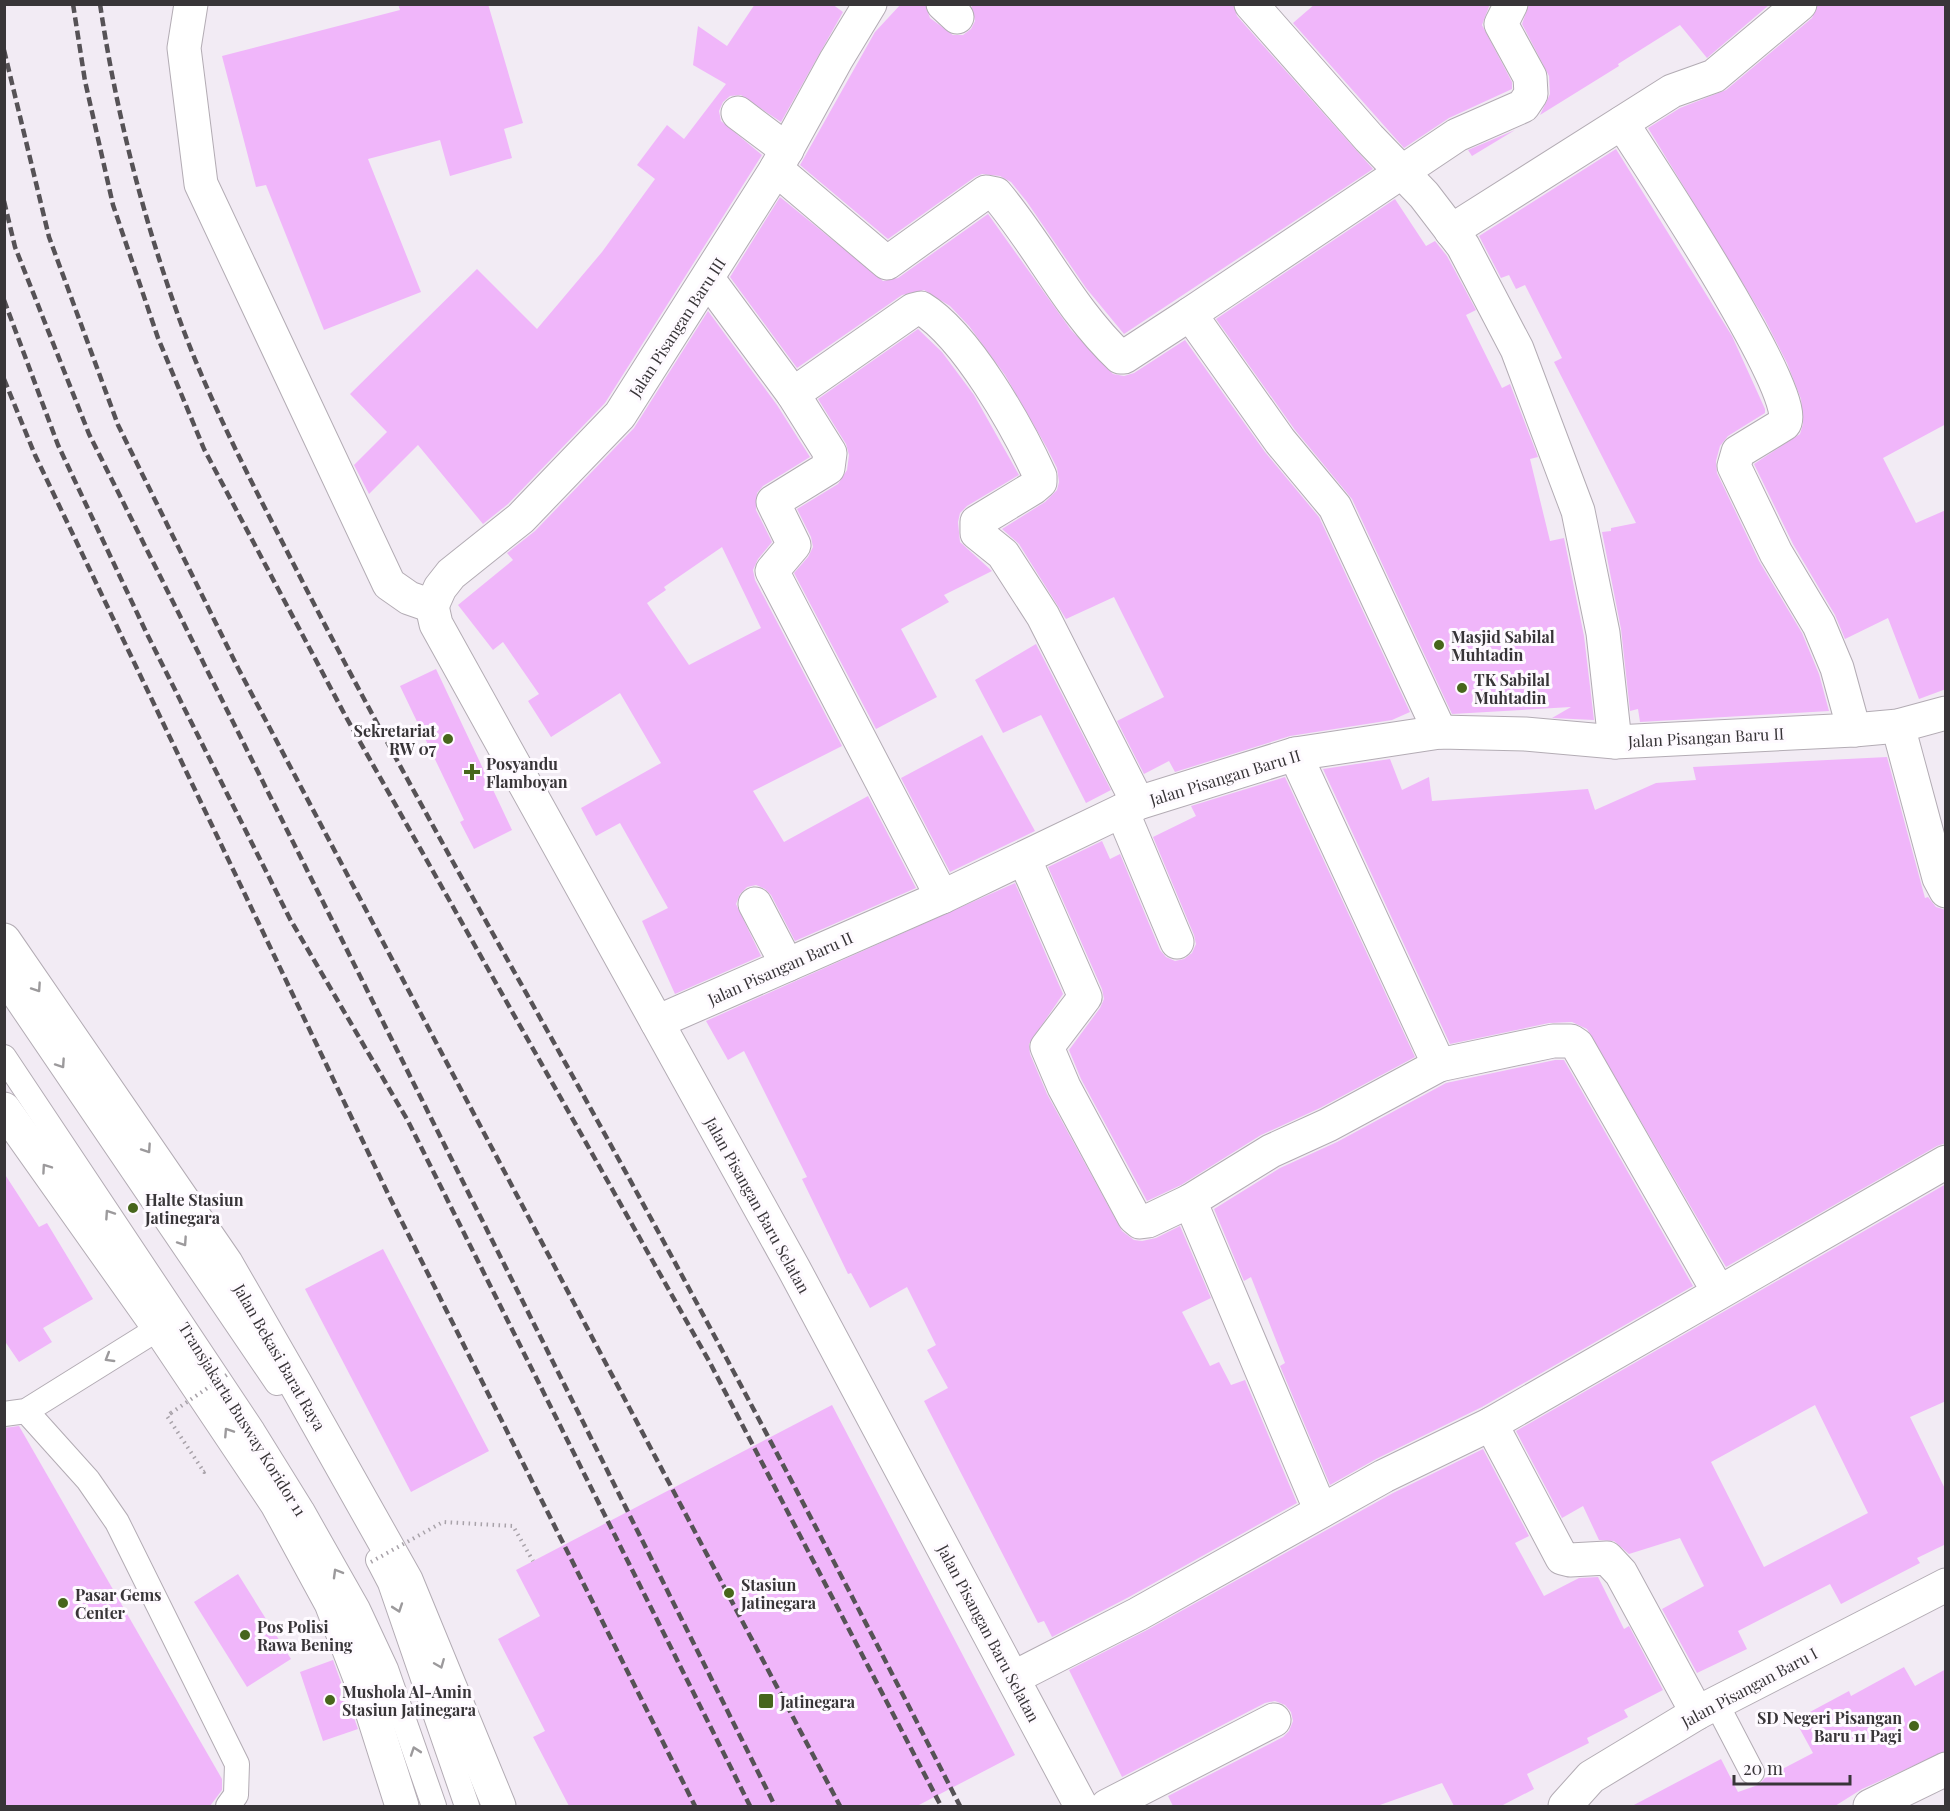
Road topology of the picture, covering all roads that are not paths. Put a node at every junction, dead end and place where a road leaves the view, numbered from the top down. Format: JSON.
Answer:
{"nodes":[{"id":1,"x":191,"y":4,"type":"edge"},
{"id":2,"x":870,"y":4,"type":"edge"},
{"id":3,"x":1251,"y":4,"type":"edge"},
{"id":4,"x":1511,"y":4,"type":"edge"},
{"id":5,"x":1800,"y":4,"type":"edge"},
{"id":6,"x":738,"y":113,"type":"dead end"},
{"id":7,"x":1622,"y":123,"type":"junction"},
{"id":8,"x":782,"y":160,"type":"junction"},
{"id":9,"x":1401,"y":171,"type":"junction"},
{"id":10,"x":1451,"y":231,"type":"junction"},
{"id":11,"x":708,"y":279,"type":"junction"},
{"id":12,"x":1190,"y":314,"type":"junction"},
{"id":13,"x":793,"y":394,"type":"junction"},
{"id":14,"x":432,"y":606,"type":"junction"},
{"id":15,"x":1946,"y":713,"type":"edge"},
{"id":16,"x":1898,"y":726,"type":"junction"},
{"id":17,"x":1854,"y":730,"type":"junction"},
{"id":18,"x":1440,"y":732,"type":"junction"},
{"id":19,"x":1615,"y":742,"type":"junction"},
{"id":20,"x":1295,"y":754,"type":"junction"},
{"id":21,"x":1130,"y":807,"type":"junction"},
{"id":22,"x":1024,"y":858,"type":"junction"},
{"id":23,"x":1946,"y":891,"type":"edge"},
{"id":24,"x":942,"y":897,"type":"junction"},
{"id":25,"x":755,"y":904,"type":"dead end"},
{"id":26,"x":4,"y":939,"type":"edge"},
{"id":27,"x":1177,"y":942,"type":"dead end"},
{"id":28,"x":787,"y":965,"type":"junction"},
{"id":29,"x":4,"y":981,"type":"edge"},
{"id":30,"x":657,"y":1022,"type":"junction"},
{"id":31,"x":4,"y":1057,"type":"edge"},
{"id":32,"x":1440,"y":1065,"type":"junction"},
{"id":33,"x":4,"y":1108,"type":"edge"},
{"id":34,"x":1946,"y":1162,"type":"edge"},
{"id":35,"x":1190,"y":1201,"type":"junction"},
{"id":36,"x":1718,"y":1291,"type":"junction"},
{"id":37,"x":159,"y":1328,"type":"junction"},
{"id":38,"x":15,"y":1413,"type":"edge"},
{"id":39,"x":1491,"y":1424,"type":"junction"},
{"id":40,"x":1321,"y":1511,"type":"junction"},
{"id":41,"x":1946,"y":1585,"type":"edge"},
{"id":42,"x":1013,"y":1678,"type":"junction"},
{"id":43,"x":1707,"y":1708,"type":"junction"},
{"id":44,"x":1274,"y":1720,"type":"dead end"},
{"id":45,"x":1946,"y":1769,"type":"edge"},
{"id":46,"x":1752,"y":1772,"type":"dead end"},
{"id":47,"x":228,"y":1806,"type":"edge"},
{"id":48,"x":402,"y":1806,"type":"edge"},
{"id":49,"x":434,"y":1806,"type":"edge"},
{"id":50,"x":467,"y":1806,"type":"edge"},
{"id":51,"x":499,"y":1806,"type":"edge"},
{"id":52,"x":1081,"y":1806,"type":"edge"},
{"id":53,"x":1107,"y":1806,"type":"edge"},
{"id":54,"x":1565,"y":1806,"type":"edge"},
{"id":55,"x":1870,"y":1806,"type":"edge"}],
"edges":[{"from":1,"to":14,"type":"street"},
{"from":2,"to":8,"type":"street","name":"Jalan Pisangan Baru III"},
{"from":3,"to":9,"type":"street"},
{"from":4,"to":9,"type":"street"},
{"from":5,"to":7,"type":"street"},
{"from":6,"to":8,"type":"street"},
{"from":7,"to":10,"type":"street"},
{"from":7,"to":17,"type":"street"},
{"from":8,"to":11,"type":"street","name":"Jalan Pisangan Baru III"},
{"from":8,"to":12,"type":"street"},
{"from":9,"to":10,"type":"street"},
{"from":9,"to":12,"type":"street"},
{"from":10,"to":19,"type":"street"},
{"from":11,"to":13,"type":"street"},
{"from":11,"to":14,"type":"street","name":"Jalan Pisangan Baru III"},
{"from":12,"to":18,"type":"street"},
{"from":13,"to":21,"type":"street"},
{"from":13,"to":24,"type":"street"},
{"from":14,"to":30,"type":"street","name":"Jalan Pisangan Baru Selatan"},
{"from":15,"to":16,"type":"street","name":"Jalan Pisangan Baru II"},
{"from":16,"to":17,"type":"street","name":"Jalan Pisangan Baru II"},
{"from":16,"to":23,"type":"street"},
{"from":17,"to":19,"type":"street","name":"Jalan Pisangan Baru II"},
{"from":18,"to":19,"type":"street","name":"Jalan Pisangan Baru II"},
{"from":18,"to":20,"type":"street","name":"Jalan Pisangan Baru II"},
{"from":20,"to":21,"type":"street","name":"Jalan Pisangan Baru II"},
{"from":20,"to":32,"type":"street"},
{"from":21,"to":22,"type":"street","name":"Jalan Pisangan Baru II"},
{"from":21,"to":27,"type":"street"},
{"from":22,"to":24,"type":"street","name":"Jalan Pisangan Baru II"},
{"from":22,"to":35,"type":"street"},
{"from":24,"to":28,"type":"street","name":"Jalan Pisangan Baru II"},
{"from":25,"to":28,"type":"street"},
{"from":26,"to":51,"type":"street","name":"Jalan Bekasi Barat Raya","one_way":true},
{"from":28,"to":30,"type":"street","name":"Jalan Pisangan Baru II"},
{"from":29,"to":50,"type":"lane","one_way":true},
{"from":30,"to":42,"type":"street","name":"Jalan Pisangan Baru Selatan"},
{"from":49,"to":31,"type":"lane","name":"Transjakarta Busway Koridor 11","one_way":true},
{"from":32,"to":35,"type":"street"},
{"from":32,"to":36,"type":"street"},
{"from":37,"to":33,"type":"street","one_way":true},
{"from":34,"to":36,"type":"street"},
{"from":35,"to":40,"type":"street"},
{"from":36,"to":39,"type":"street"},
{"from":37,"to":38,"type":"lane","one_way":true},
{"from":48,"to":37,"type":"street","one_way":true},
{"from":38,"to":47,"type":"lane"},
{"from":39,"to":40,"type":"street"},
{"from":39,"to":43,"type":"street"},
{"from":40,"to":42,"type":"street"},
{"from":41,"to":43,"type":"street","name":"Jalan Pisangan Baru I"},
{"from":42,"to":52,"type":"street","name":"Jalan Pisangan Baru Selatan"},
{"from":43,"to":46,"type":"lane"},
{"from":43,"to":54,"type":"street","name":"Jalan Pisangan Baru I"},
{"from":44,"to":53,"type":"street"},
{"from":45,"to":55,"type":"street"}]}
